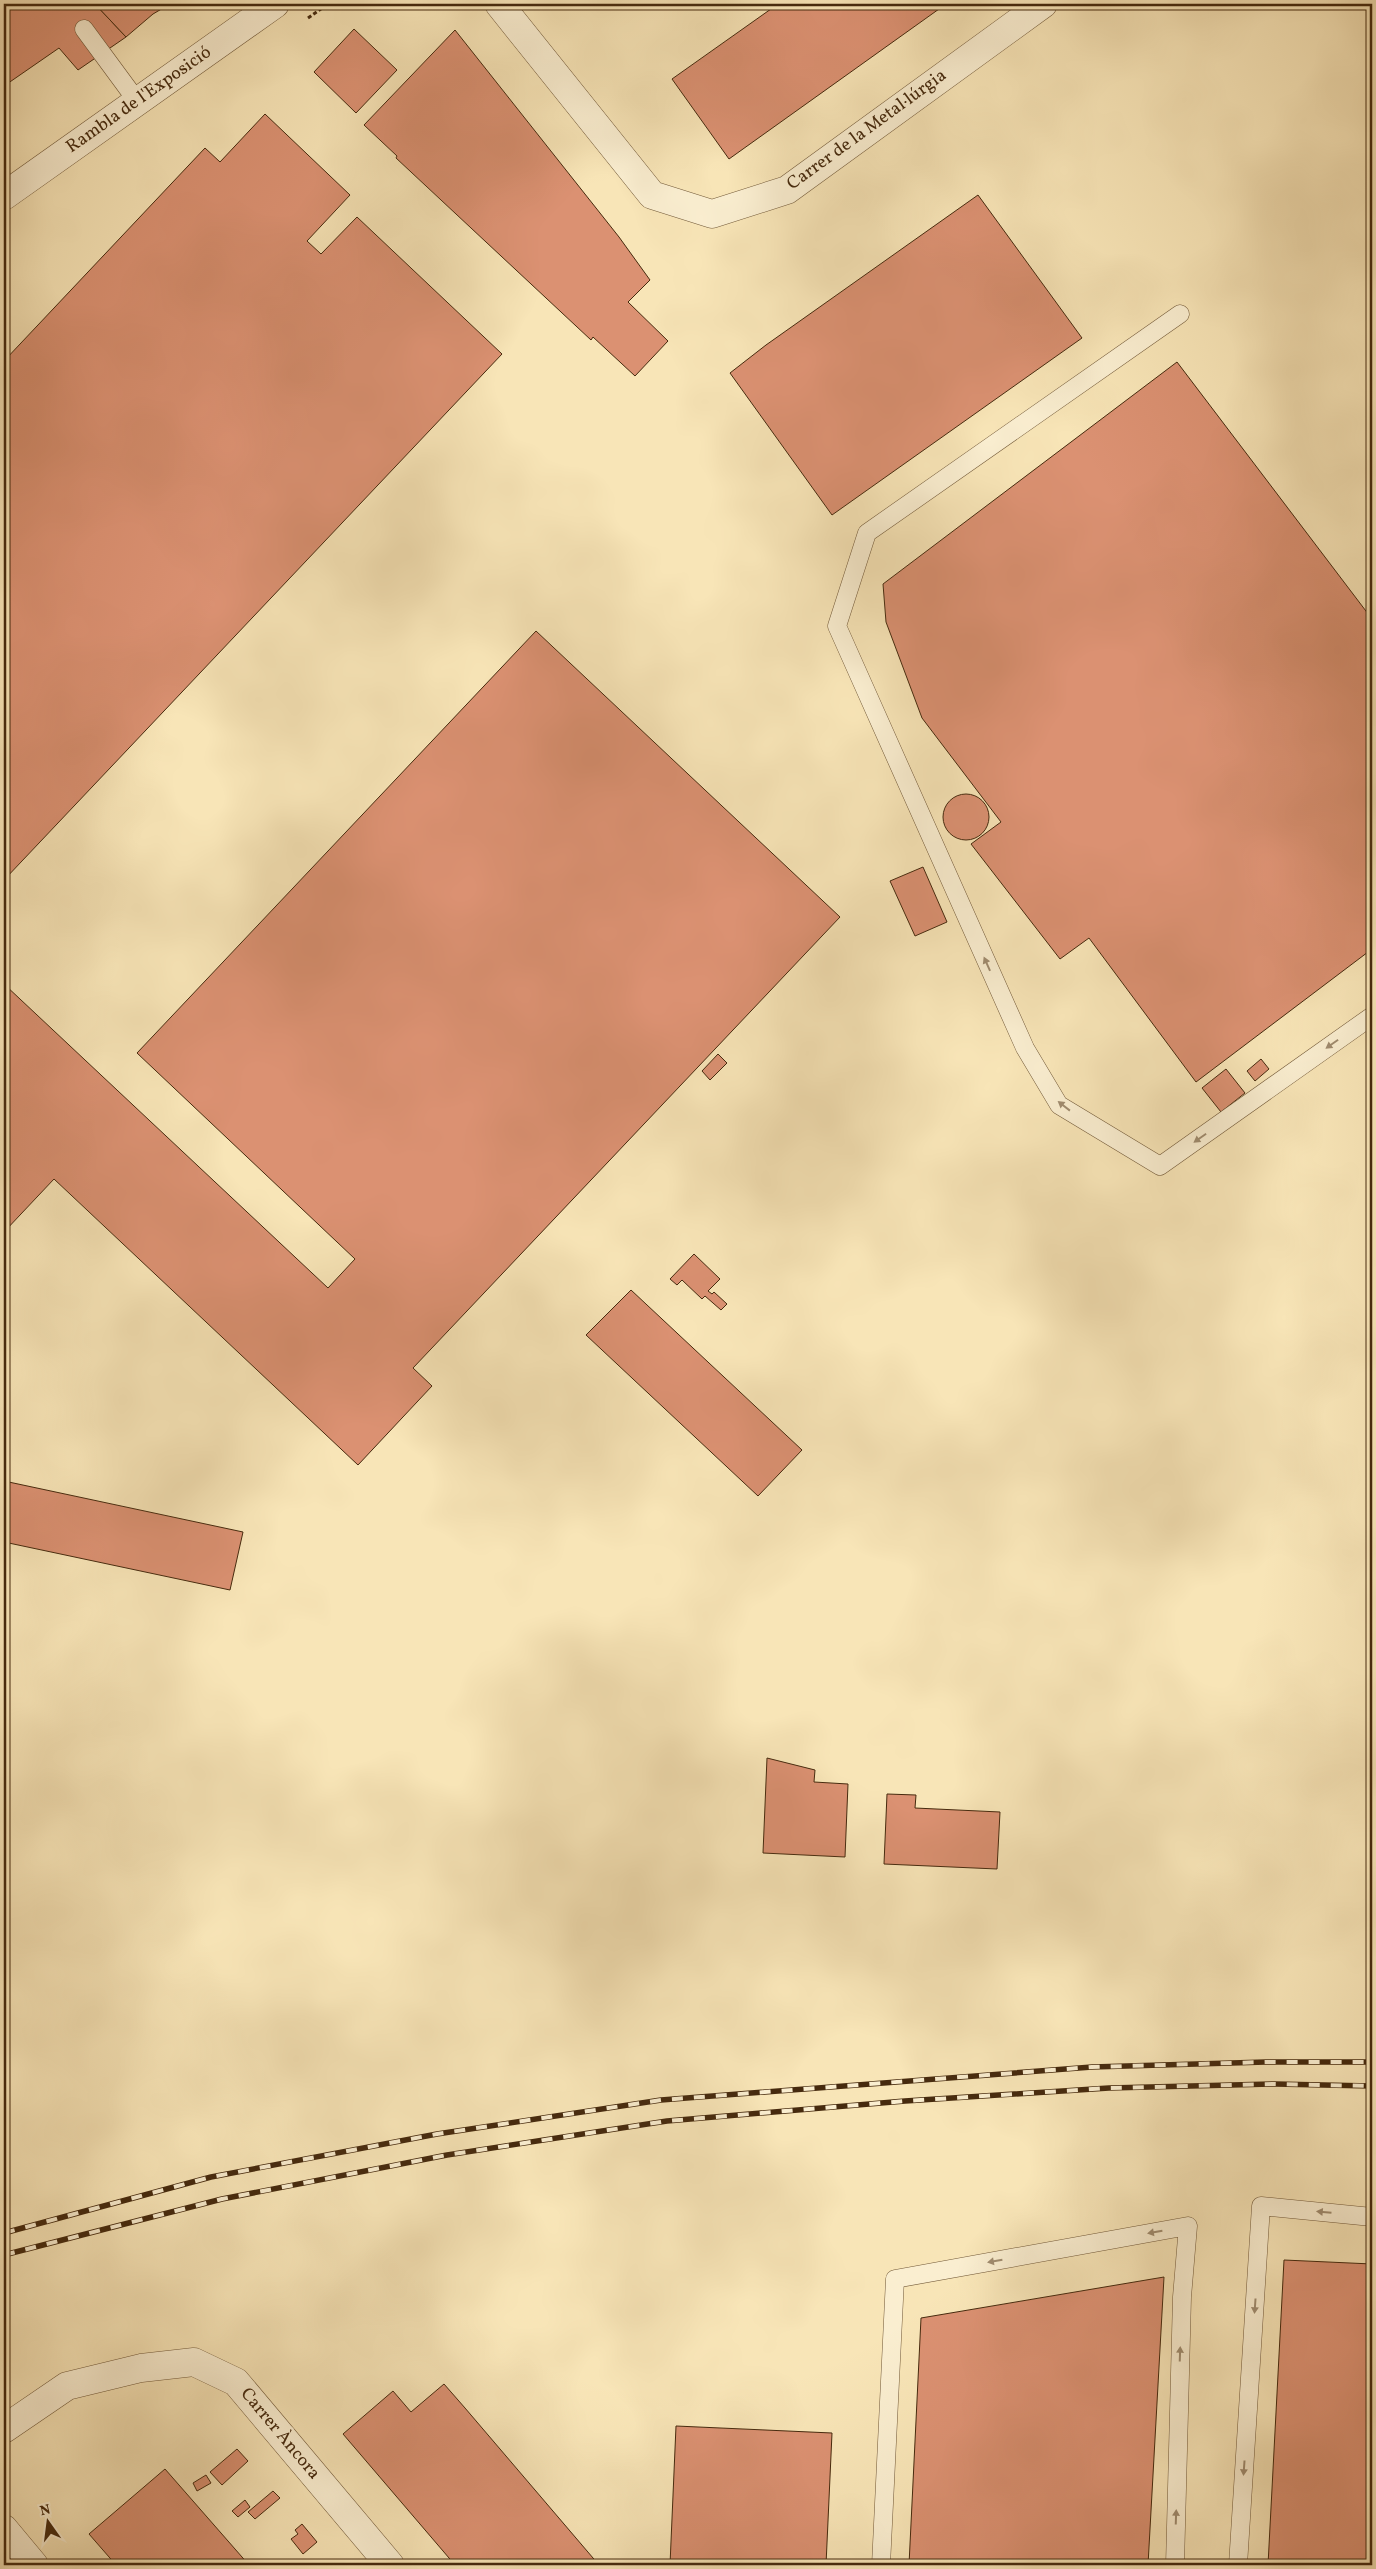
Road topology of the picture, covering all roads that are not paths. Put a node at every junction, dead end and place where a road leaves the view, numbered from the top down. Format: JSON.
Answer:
{"nodes":[{"id":1,"x":275,"y":4,"type":"edge"},
{"id":2,"x":499,"y":4,"type":"edge"},
{"id":3,"x":1043,"y":4,"type":"edge"},
{"id":4,"x":84,"y":29,"type":"dead end"},
{"id":5,"x":137,"y":101,"type":"junction"},
{"id":6,"x":4,"y":196,"type":"edge"},
{"id":7,"x":1180,"y":314,"type":"dead end"},
{"id":8,"x":1372,"y":1016,"type":"edge"},
{"id":9,"x":1372,"y":2216,"type":"edge"},
{"id":10,"x":4,"y":2429,"type":"edge"},
{"id":11,"x":4,"y":2529,"type":"edge"},
{"id":12,"x":34,"y":2565,"type":"edge"},
{"id":13,"x":390,"y":2565,"type":"edge"},
{"id":14,"x":881,"y":2565,"type":"edge"},
{"id":15,"x":1174,"y":2565,"type":"edge"},
{"id":16,"x":1238,"y":2565,"type":"edge"}],
"edges":[{"from":1,"to":5,"type":"street","name":"Rambla de l'Exposició"},
{"from":2,"to":3,"type":"street","name":"Carrer de la Metal·lúrgia"},
{"from":4,"to":5,"type":"lane"},
{"from":5,"to":6,"type":"street","name":"Rambla de l'Exposició"},
{"from":8,"to":7,"type":"lane","one_way":true},
{"from":9,"to":16,"type":"lane","one_way":true},
{"from":10,"to":13,"type":"street","name":"Carrer Àncora"},
{"from":11,"to":12,"type":"street"},
{"from":15,"to":14,"type":"lane","one_way":true}]}
